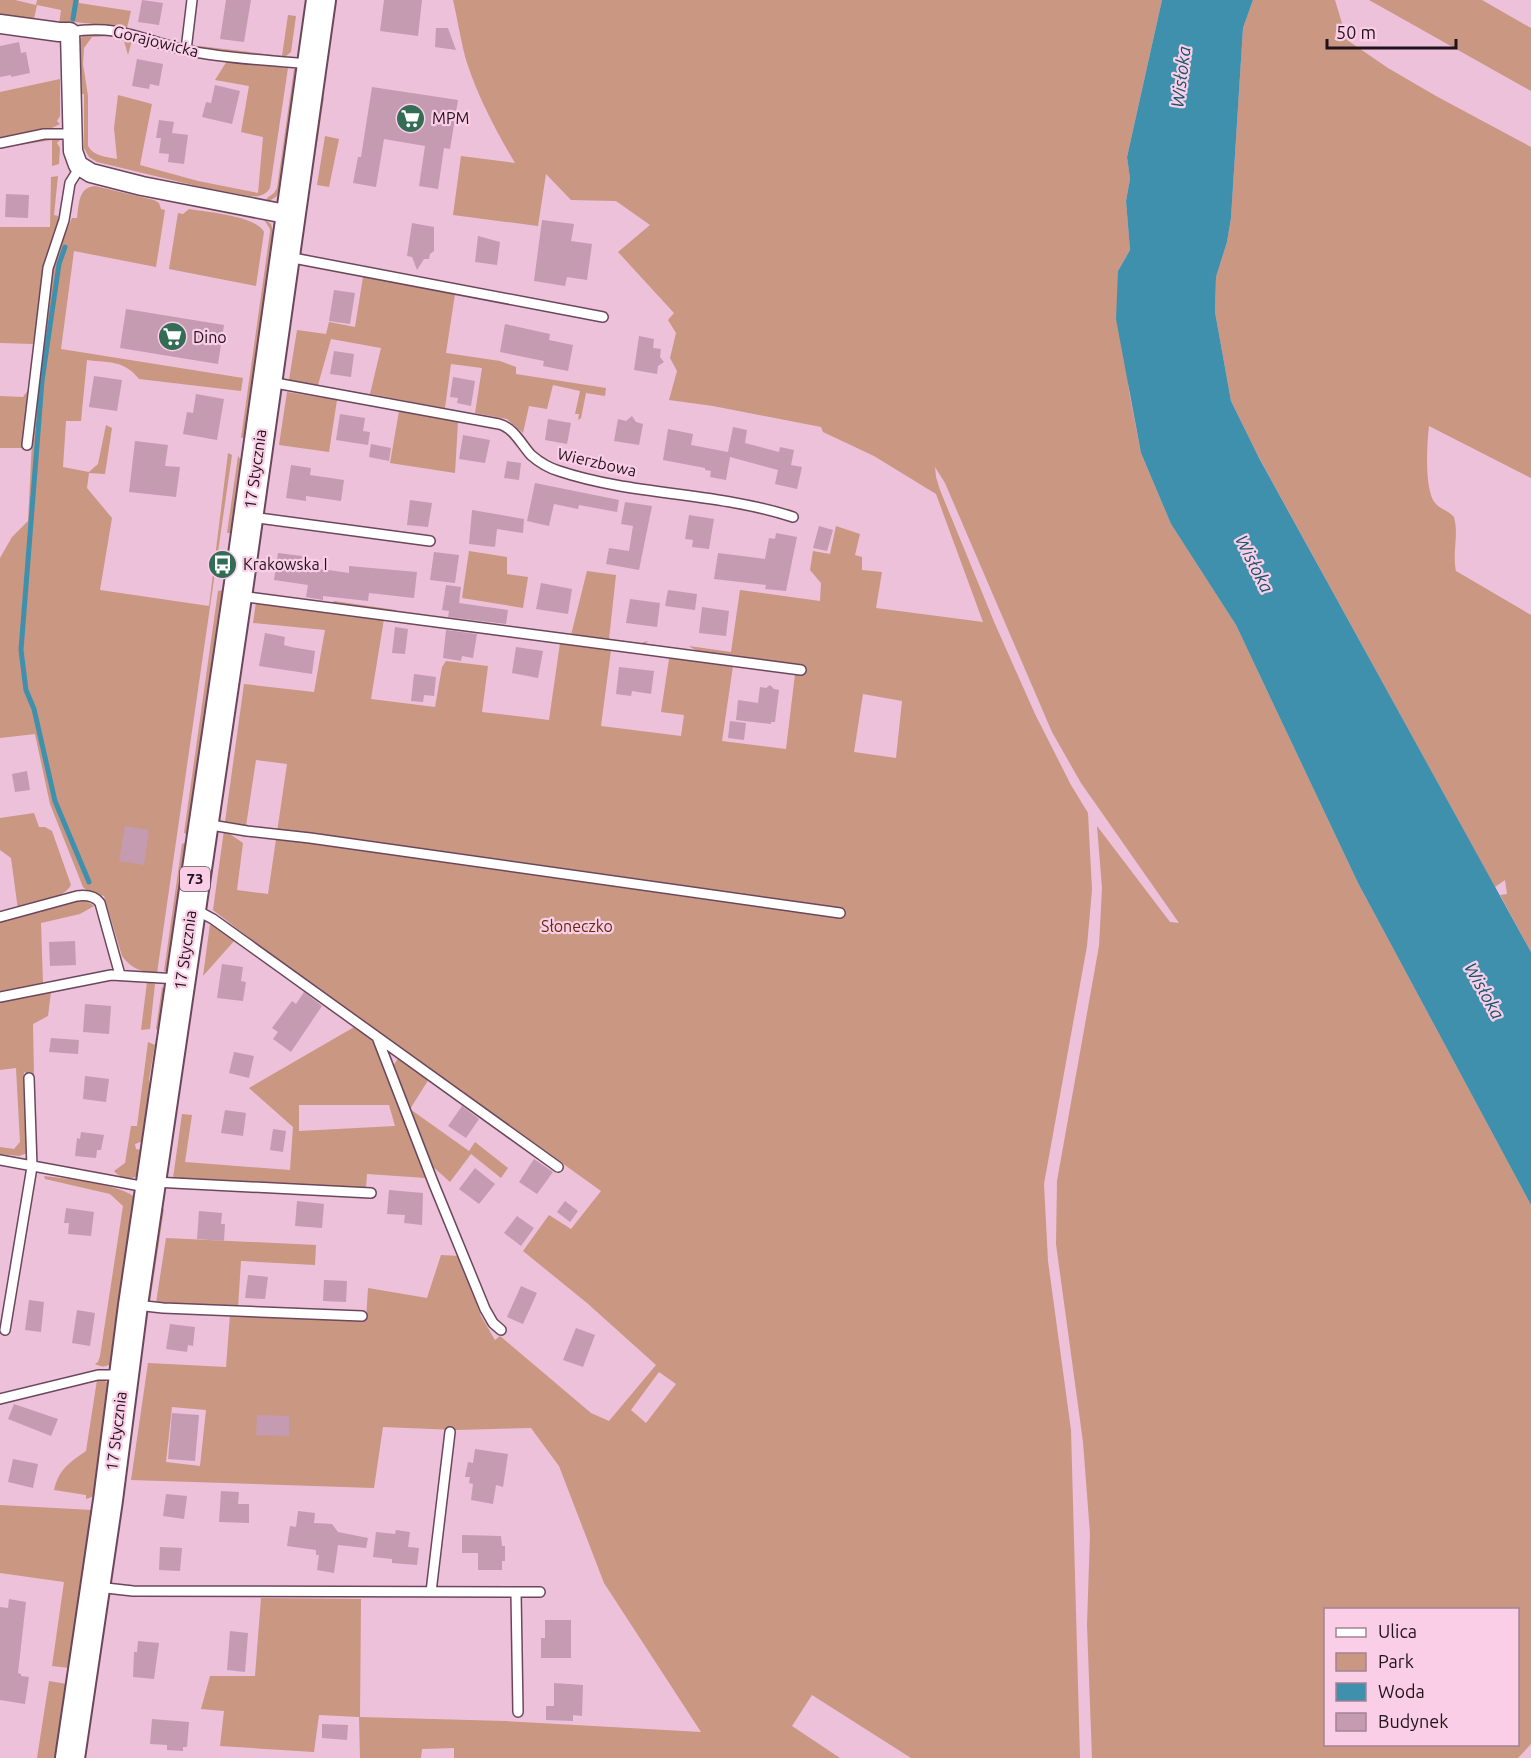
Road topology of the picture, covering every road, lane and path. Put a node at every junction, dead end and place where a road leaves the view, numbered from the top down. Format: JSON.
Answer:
{"nodes":[{"id":1,"x":192,"y":0,"type":"edge"},
{"id":2,"x":321,"y":0,"type":"edge"},
{"id":3,"x":0,"y":24,"type":"edge"},
{"id":4,"x":70,"y":32,"type":"junction"},
{"id":5,"x":186,"y":50,"type":"junction"},
{"id":6,"x":311,"y":65,"type":"junction"},
{"id":7,"x":73,"y":134,"type":"junction"},
{"id":8,"x":0,"y":143,"type":"edge"},
{"id":9,"x":80,"y":167,"type":"junction"},
{"id":10,"x":291,"y":215,"type":"junction"},
{"id":11,"x":285,"y":257,"type":"junction"},
{"id":12,"x":603,"y":317,"type":"dead end"},
{"id":13,"x":267,"y":382,"type":"junction"},
{"id":14,"x":27,"y":445,"type":"dead end"},
{"id":15,"x":248,"y":517,"type":"junction"},
{"id":16,"x":793,"y":517,"type":"dead end"},
{"id":17,"x":430,"y":542,"type":"dead end"},
{"id":18,"x":237,"y":595,"type":"junction"},
{"id":19,"x":801,"y":670,"type":"dead end"},
{"id":20,"x":203,"y":824,"type":"junction"},
{"id":21,"x":191,"y":908,"type":"junction"},
{"id":22,"x":840,"y":913,"type":"dead end"},
{"id":23,"x":0,"y":917,"type":"edge"},
{"id":24,"x":120,"y":975,"type":"junction"},
{"id":25,"x":180,"y":979,"type":"junction"},
{"id":26,"x":0,"y":998,"type":"edge"},
{"id":27,"x":377,"y":1036,"type":"junction"},
{"id":28,"x":28,"y":1078,"type":"dead end"},
{"id":29,"x":0,"y":1160,"type":"edge"},
{"id":30,"x":32,"y":1167,"type":"junction"},
{"id":31,"x":558,"y":1167,"type":"dead end"},
{"id":32,"x":152,"y":1185,"type":"junction"},
{"id":33,"x":371,"y":1193,"type":"dead end"},
{"id":34,"x":133,"y":1305,"type":"junction"},
{"id":35,"x":362,"y":1316,"type":"dead end"},
{"id":36,"x":5,"y":1330,"type":"dead end"},
{"id":37,"x":501,"y":1330,"type":"dead end"},
{"id":38,"x":124,"y":1375,"type":"junction"},
{"id":39,"x":0,"y":1399,"type":"edge"},
{"id":40,"x":450,"y":1432,"type":"dead end"},
{"id":41,"x":95,"y":1587,"type":"junction"},
{"id":42,"x":431,"y":1592,"type":"junction"},
{"id":43,"x":540,"y":1592,"type":"dead end"},
{"id":44,"x":516,"y":1593,"type":"junction"},
{"id":45,"x":518,"y":1712,"type":"dead end"},
{"id":46,"x":70,"y":1758,"type":"edge"}],
"edges":[{"from":1,"to":5,"type":"lane"},
{"from":2,"to":6,"type":"main road","name":"17 Stycznia","number":"73"},
{"from":3,"to":4,"type":"street","name":"Gorajowicka"},
{"from":4,"to":5,"type":"lane","name":"Gorajowicka"},
{"from":4,"to":7,"type":"street"},
{"from":5,"to":6,"type":"lane","name":"Gorajowicka"},
{"from":6,"to":10,"type":"main road","name":"17 Stycznia","number":"73"},
{"from":7,"to":8,"type":"lane"},
{"from":7,"to":9,"type":"street"},
{"from":9,"to":10,"type":"street"},
{"from":9,"to":14,"type":"lane"},
{"from":10,"to":11,"type":"main road","name":"17 Stycznia","number":"73"},
{"from":11,"to":12,"type":"lane"},
{"from":11,"to":13,"type":"main road","name":"17 Stycznia","number":"73"},
{"from":13,"to":15,"type":"main road","name":"17 Stycznia","number":"73"},
{"from":13,"to":16,"type":"lane","name":"Wierzbowa"},
{"from":15,"to":17,"type":"lane"},
{"from":15,"to":18,"type":"main road","name":"17 Stycznia","number":"73"},
{"from":18,"to":19,"type":"lane"},
{"from":18,"to":20,"type":"main road","name":"17 Stycznia","number":"73"},
{"from":20,"to":21,"type":"main road","name":"17 Stycznia","number":"73"},
{"from":20,"to":22,"type":"lane"},
{"from":21,"to":25,"type":"main road","name":"17 Stycznia","number":"73"},
{"from":21,"to":27,"type":"lane"},
{"from":23,"to":24,"type":"lane"},
{"from":24,"to":25,"type":"lane"},
{"from":24,"to":26,"type":"lane"},
{"from":25,"to":32,"type":"main road","name":"17 Stycznia","number":"73"},
{"from":27,"to":31,"type":"lane"},
{"from":27,"to":37,"type":"lane"},
{"from":28,"to":30,"type":"lane"},
{"from":29,"to":30,"type":"lane"},
{"from":30,"to":32,"type":"lane"},
{"from":30,"to":36,"type":"lane"},
{"from":32,"to":33,"type":"lane"},
{"from":32,"to":34,"type":"main road","name":"17 Stycznia","number":"73"},
{"from":34,"to":35,"type":"lane"},
{"from":34,"to":38,"type":"main road","name":"17 Stycznia","number":"73"},
{"from":38,"to":39,"type":"lane"},
{"from":38,"to":41,"type":"main road","name":"17 Stycznia","number":"73"},
{"from":40,"to":42,"type":"lane"},
{"from":41,"to":42,"type":"lane"},
{"from":41,"to":46,"type":"main road","name":"17 Stycznia","number":"73"},
{"from":42,"to":44,"type":"lane"},
{"from":43,"to":44,"type":"lane"},
{"from":44,"to":45,"type":"lane"}]}
